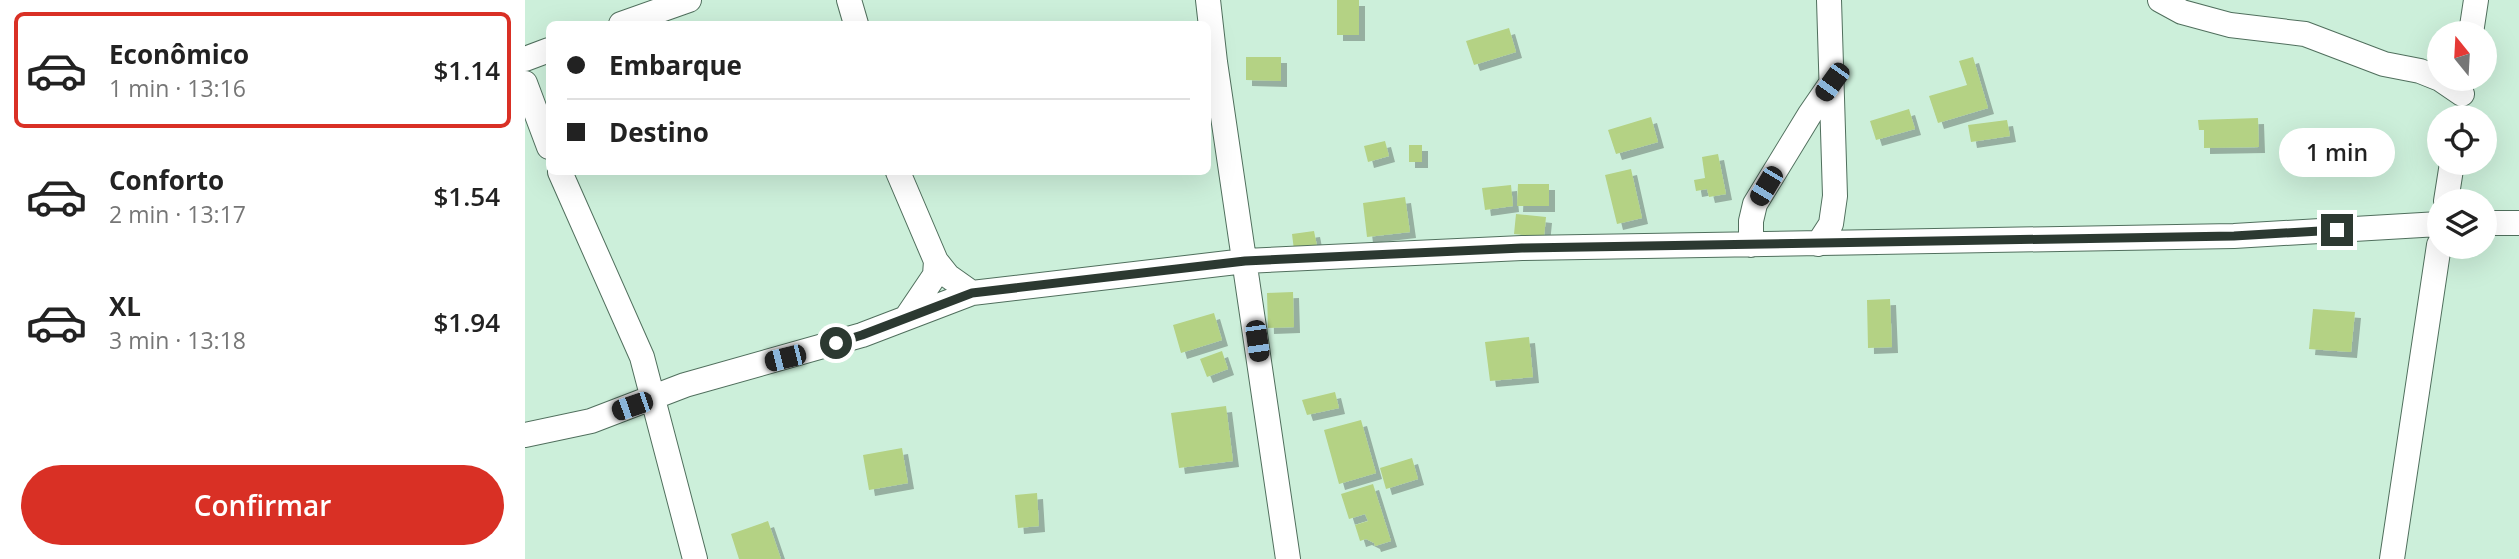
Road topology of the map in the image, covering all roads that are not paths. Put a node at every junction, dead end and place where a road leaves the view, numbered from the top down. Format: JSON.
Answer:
{"nodes":[{"id":1,"x":689,"y":0,"type":"edge"},
{"id":2,"x":849,"y":0,"type":"edge"},
{"id":3,"x":1208,"y":0,"type":"edge"},
{"id":4,"x":1829,"y":0,"type":"edge"},
{"id":5,"x":2160,"y":0,"type":"edge"},
{"id":6,"x":2476,"y":0,"type":"edge"},
{"id":7,"x":630,"y":21,"type":"edge"},
{"id":8,"x":855,"y":21,"type":"edge"},
{"id":9,"x":1210,"y":21,"type":"edge"},
{"id":10,"x":2473,"y":21,"type":"edge"},
{"id":11,"x":1211,"y":27,"type":"edge"},
{"id":12,"x":546,"y":51,"type":"edge"},
{"id":13,"x":525,"y":59,"type":"edge"},
{"id":14,"x":1832,"y":82,"type":"junction"},
{"id":15,"x":525,"y":83,"type":"edge"},
{"id":16,"x":2461,"y":97,"type":"edge"},
{"id":17,"x":546,"y":139,"type":"edge"},
{"id":18,"x":561,"y":175,"type":"edge"},
{"id":19,"x":899,"y":175,"type":"edge"},
{"id":20,"x":2497,"y":223,"type":"edge"},
{"id":21,"x":2519,"y":223,"type":"edge"},
{"id":22,"x":2427,"y":225,"type":"edge"},
{"id":23,"x":1818,"y":244,"type":"junction"},
{"id":24,"x":1751,"y":245,"type":"junction"},
{"id":25,"x":2437,"y":259,"type":"edge"},
{"id":26,"x":936,"y":261,"type":"junction"},
{"id":27,"x":1245,"y":261,"type":"junction"},
{"id":28,"x":972,"y":293,"type":"junction"},
{"id":29,"x":907,"y":318,"type":"junction"},
{"id":30,"x":652,"y":399,"type":"junction"},
{"id":31,"x":525,"y":435,"type":"edge"},
{"id":32,"x":695,"y":559,"type":"edge"},
{"id":33,"x":1288,"y":559,"type":"edge"},
{"id":34,"x":2392,"y":559,"type":"edge"}],
"edges":[{"from":1,"to":7,"type":"street"},
{"from":2,"to":8,"type":"street"},
{"from":3,"to":9,"type":"street"},
{"from":4,"to":14,"type":"street"},
{"from":5,"to":16,"type":"street"},
{"from":6,"to":10,"type":"street"},
{"from":11,"to":27,"type":"street"},
{"from":12,"to":13,"type":"street"},
{"from":14,"to":23,"type":"street"},
{"from":14,"to":24,"type":"street"},
{"from":15,"to":17,"type":"street"},
{"from":18,"to":30,"type":"street"},
{"from":19,"to":26,"type":"street"},
{"from":20,"to":21,"type":"street"},
{"from":22,"to":23,"type":"street"},
{"from":23,"to":24,"type":"street"},
{"from":24,"to":27,"type":"street"},
{"from":25,"to":34,"type":"street"},
{"from":26,"to":28,"type":"street"},
{"from":26,"to":29,"type":"street"},
{"from":27,"to":28,"type":"street"},
{"from":27,"to":33,"type":"street"},
{"from":28,"to":29,"type":"street"},
{"from":29,"to":30,"type":"street"},
{"from":30,"to":31,"type":"street"},
{"from":30,"to":32,"type":"street"}]}
